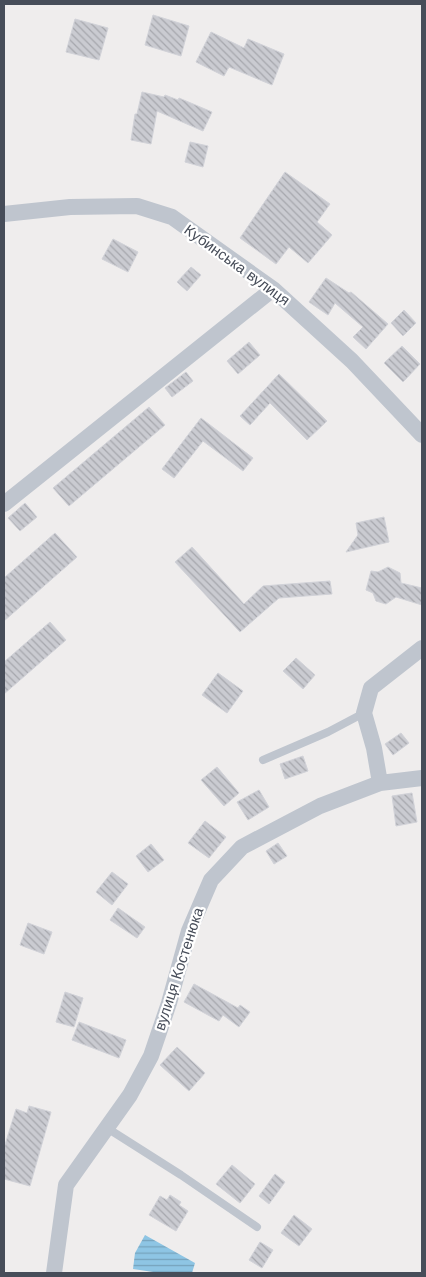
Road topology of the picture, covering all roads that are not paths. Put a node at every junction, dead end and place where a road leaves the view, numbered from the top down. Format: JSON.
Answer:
{"nodes":[{"id":1,"x":4,"y":214,"type":"edge"},
{"id":2,"x":273,"y":289,"type":"junction"},
{"id":3,"x":422,"y":435,"type":"edge"},
{"id":4,"x":4,"y":504,"type":"edge"},
{"id":5,"x":422,"y":648,"type":"edge"},
{"id":6,"x":364,"y":713,"type":"junction"},
{"id":7,"x":263,"y":760,"type":"dead end"},
{"id":8,"x":422,"y":778,"type":"edge"},
{"id":9,"x":380,"y":783,"type":"junction"},
{"id":10,"x":107,"y":1128,"type":"junction"},
{"id":11,"x":257,"y":1227,"type":"dead end"},
{"id":12,"x":54,"y":1273,"type":"edge"}],
"edges":[{"from":1,"to":2,"type":"street","name":"Кубинська вулиця"},
{"from":2,"to":3,"type":"street","name":"Кубинська вулиця"},
{"from":2,"to":4,"type":"street"},
{"from":5,"to":6,"type":"street"},
{"from":6,"to":7,"type":"lane"},
{"from":6,"to":9,"type":"street"},
{"from":8,"to":9,"type":"street","name":"вулиця Костенюка"},
{"from":9,"to":10,"type":"street","name":"вулиця Костенюка"},
{"from":10,"to":11,"type":"lane"},
{"from":10,"to":12,"type":"street","name":"вулиця Костенюка"}]}
